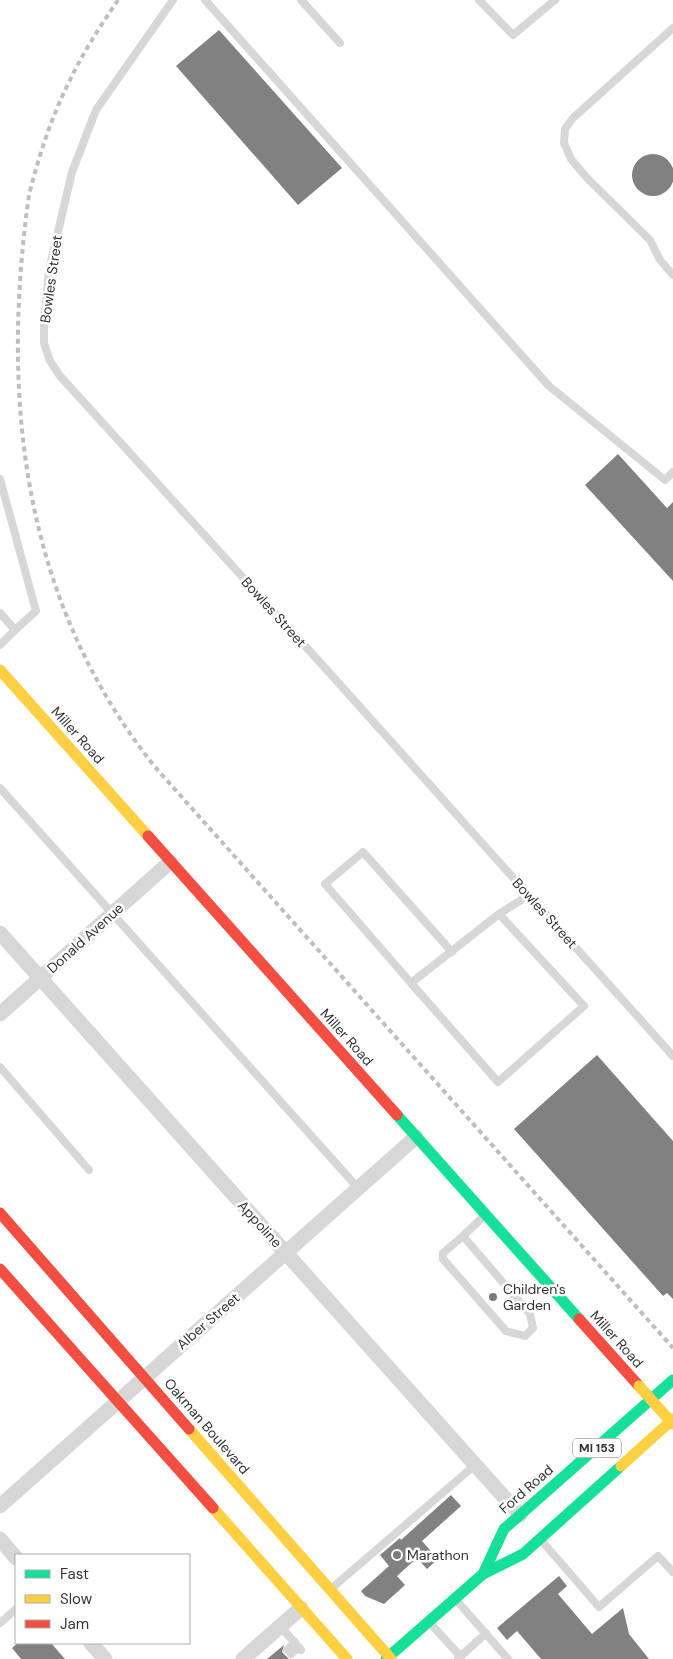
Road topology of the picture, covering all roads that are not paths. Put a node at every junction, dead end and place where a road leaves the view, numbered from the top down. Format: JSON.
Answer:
{"nodes":[{"id":1,"x":173,"y":0,"type":"edge"},
{"id":2,"x":205,"y":0,"type":"edge"},
{"id":3,"x":301,"y":0,"type":"edge"},
{"id":4,"x":479,"y":0,"type":"edge"},
{"id":5,"x":555,"y":0,"type":"edge"},
{"id":6,"x":673,"y":28,"type":"edge"},
{"id":7,"x":340,"y":43,"type":"dead end"},
{"id":8,"x":673,"y":275,"type":"edge"},
{"id":9,"x":673,"y":472,"type":"edge"},
{"id":10,"x":0,"y":479,"type":"edge"},
{"id":11,"x":0,"y":613,"type":"edge"},
{"id":12,"x":16,"y":630,"type":"junction"},
{"id":13,"x":0,"y":645,"type":"edge"},
{"id":14,"x":0,"y":670,"type":"edge"},
{"id":15,"x":0,"y":788,"type":"edge"},
{"id":16,"x":170,"y":862,"type":"junction"},
{"id":17,"x":529,"y":895,"type":"junction"},
{"id":18,"x":112,"y":914,"type":"junction"},
{"id":19,"x":499,"y":914,"type":"junction"},
{"id":20,"x":0,"y":933,"type":"edge"},
{"id":21,"x":452,"y":952,"type":"junction"},
{"id":22,"x":40,"y":978,"type":"junction"},
{"id":23,"x":411,"y":983,"type":"junction"},
{"id":24,"x":0,"y":1014,"type":"edge"},
{"id":25,"x":673,"y":1056,"type":"edge"},
{"id":26,"x":0,"y":1067,"type":"edge"},
{"id":27,"x":416,"y":1137,"type":"junction"},
{"id":28,"x":89,"y":1170,"type":"dead end"},
{"id":29,"x":358,"y":1188,"type":"junction"},
{"id":30,"x":0,"y":1213,"type":"edge"},
{"id":31,"x":485,"y":1214,"type":"junction"},
{"id":32,"x":463,"y":1236,"type":"junction"},
{"id":33,"x":285,"y":1252,"type":"junction"},
{"id":34,"x":0,"y":1269,"type":"edge"},
{"id":35,"x":144,"y":1378,"type":"junction"},
{"id":36,"x":673,"y":1380,"type":"edge"},
{"id":37,"x":117,"y":1402,"type":"junction"},
{"id":38,"x":673,"y":1419,"type":"edge"},
{"id":39,"x":673,"y":1424,"type":"edge"},
{"id":40,"x":475,"y":1465,"type":"junction"},
{"id":41,"x":0,"y":1506,"type":"edge"},
{"id":42,"x":520,"y":1515,"type":"junction"},
{"id":43,"x":540,"y":1538,"type":"junction"},
{"id":44,"x":0,"y":1540,"type":"edge"},
{"id":45,"x":15,"y":1557,"type":"edge"},
{"id":46,"x":673,"y":1572,"type":"edge"},
{"id":47,"x":483,"y":1574,"type":"junction"},
{"id":48,"x":330,"y":1590,"type":"junction"},
{"id":49,"x":455,"y":1599,"type":"junction"},
{"id":50,"x":301,"y":1608,"type":"junction"},
{"id":51,"x":15,"y":1610,"type":"edge"},
{"id":52,"x":428,"y":1622,"type":"junction"},
{"id":53,"x":0,"y":1623,"type":"edge"},
{"id":54,"x":280,"y":1626,"type":"junction"},
{"id":55,"x":486,"y":1634,"type":"junction"},
{"id":56,"x":92,"y":1644,"type":"edge"},
{"id":57,"x":289,"y":1652,"type":"dead end"},
{"id":58,"x":389,"y":1658,"type":"edge"},
{"id":59,"x":460,"y":1658,"type":"edge"},
{"id":60,"x":105,"y":1659,"type":"edge"},
{"id":61,"x":243,"y":1659,"type":"edge"},
{"id":62,"x":347,"y":1659,"type":"edge"},
{"id":63,"x":508,"y":1659,"type":"edge"}],
"edges":[{"from":1,"to":17,"type":"lane","name":"Bowles Street"},
{"from":2,"to":9,"type":"lane"},
{"from":3,"to":7,"type":"lane"},
{"from":4,"to":5,"type":"lane"},
{"from":6,"to":8,"type":"lane"},
{"from":10,"to":12,"type":"lane"},
{"from":11,"to":12,"type":"lane"},
{"from":12,"to":13,"type":"lane"},
{"from":14,"to":16,"type":"street","name":"Miller Road"},
{"from":15,"to":18,"type":"lane"},
{"from":16,"to":18,"type":"street","name":"Donald Avenue"},
{"from":16,"to":27,"type":"street","name":"Miller Road"},
{"from":17,"to":19,"type":"lane"},
{"from":17,"to":25,"type":"lane","name":"Bowles Street"},
{"from":18,"to":22,"type":"street","name":"Donald Avenue"},
{"from":18,"to":29,"type":"lane"},
{"from":19,"to":21,"type":"lane"},
{"from":19,"to":23,"type":"lane"},
{"from":20,"to":22,"type":"street","name":"Appoline"},
{"from":21,"to":23,"type":"lane"},
{"from":21,"to":23,"type":"lane"},
{"from":22,"to":24,"type":"street","name":"Donald Avenue"},
{"from":22,"to":33,"type":"street","name":"Appoline"},
{"from":26,"to":28,"type":"lane"},
{"from":27,"to":29,"type":"street","name":"Alber Street"},
{"from":27,"to":31,"type":"street","name":"Miller Road"},
{"from":29,"to":33,"type":"street","name":"Alber Street"},
{"from":30,"to":35,"type":"street","name":"Oakman Boulevard"},
{"from":31,"to":32,"type":"lane"},
{"from":31,"to":39,"type":"street","name":"Miller Road","bridge":true},
{"from":32,"to":32,"type":"lane"},
{"from":33,"to":35,"type":"street","name":"Alber Street"},
{"from":33,"to":40,"type":"street","name":"Appoline"},
{"from":34,"to":37,"type":"street"},
{"from":35,"to":37,"type":"street","name":"Alber Street"},
{"from":35,"to":48,"type":"street","name":"Oakman Boulevard"},
{"from":36,"to":42,"type":"street","name":"Ford Road","number":"MI 153"},
{"from":37,"to":41,"type":"street","name":"Alber Street"},
{"from":37,"to":50,"type":"street"},
{"from":38,"to":43,"type":"street","name":"Ford Road","number":"MI 153"},
{"from":40,"to":42,"type":"street","name":"Appoline"},
{"from":40,"to":48,"type":"lane"},
{"from":42,"to":47,"type":"street","name":"Ford Road","number":"MI 153"},
{"from":43,"to":46,"type":"lane"},
{"from":43,"to":47,"type":"street","name":"Ford Road","number":"MI 153"},
{"from":44,"to":45,"type":"street"},
{"from":47,"to":49,"type":"street","name":"Ford Road","number":"MI 153"},
{"from":48,"to":58,"type":"street","name":"Oakman Boulevard"},
{"from":49,"to":52,"type":"street","name":"Ford Road","number":"MI 153"},
{"from":49,"to":55,"type":"lane"},
{"from":50,"to":54,"type":"street"},
{"from":50,"to":62,"type":"street"},
{"from":51,"to":53,"type":"lane"},
{"from":52,"to":58,"type":"street","name":"Ford Road","number":"MI 153"},
{"from":52,"to":59,"type":"lane"},
{"from":54,"to":57,"type":"lane"},
{"from":54,"to":61,"type":"street"},
{"from":55,"to":59,"type":"lane"},
{"from":55,"to":63,"type":"lane"},
{"from":56,"to":60,"type":"street"}]}
